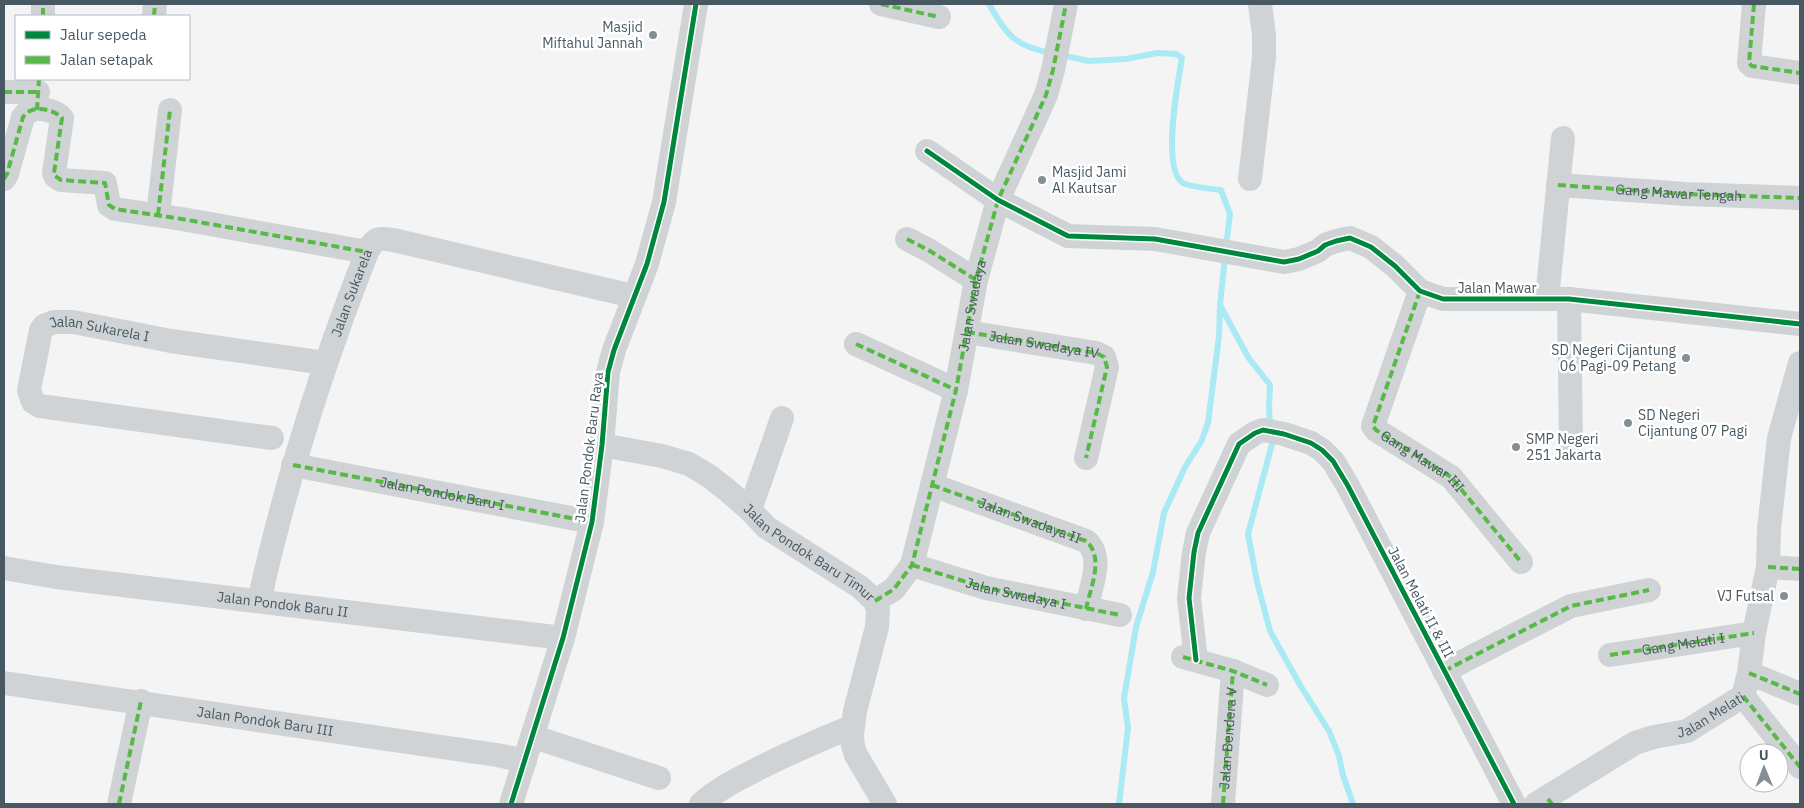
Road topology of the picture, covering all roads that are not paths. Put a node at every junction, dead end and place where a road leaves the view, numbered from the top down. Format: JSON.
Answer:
{"nodes":[{"id":1,"x":696,"y":4,"type":"edge"},
{"id":2,"x":881,"y":4,"type":"edge"},
{"id":3,"x":1066,"y":4,"type":"edge"},
{"id":4,"x":1260,"y":4,"type":"edge"},
{"id":5,"x":1754,"y":4,"type":"edge"},
{"id":6,"x":939,"y":17,"type":"dead end"},
{"id":7,"x":1800,"y":72,"type":"edge"},
{"id":8,"x":4,"y":92,"type":"edge"},
{"id":9,"x":38,"y":93,"type":"edge"},
{"id":10,"x":170,"y":110,"type":"dead end"},
{"id":11,"x":1563,"y":138,"type":"dead end"},
{"id":12,"x":927,"y":151,"type":"dead end"},
{"id":13,"x":4,"y":179,"type":"edge"},
{"id":14,"x":1250,"y":179,"type":"dead end"},
{"id":15,"x":1558,"y":185,"type":"junction"},
{"id":16,"x":1800,"y":198,"type":"edge"},
{"id":17,"x":998,"y":200,"type":"junction"},
{"id":18,"x":158,"y":215,"type":"junction"},
{"id":19,"x":907,"y":239,"type":"dead end"},
{"id":20,"x":368,"y":252,"type":"junction"},
{"id":21,"x":976,"y":280,"type":"junction"},
{"id":22,"x":1420,"y":291,"type":"junction"},
{"id":23,"x":634,"y":296,"type":"junction"},
{"id":24,"x":1558,"y":299,"type":"junction"},
{"id":25,"x":1800,"y":324,"type":"edge"},
{"id":26,"x":967,"y":332,"type":"junction"},
{"id":27,"x":856,"y":344,"type":"dead end"},
{"id":28,"x":325,"y":363,"type":"junction"},
{"id":29,"x":1800,"y":363,"type":"edge"},
{"id":30,"x":956,"y":390,"type":"junction"},
{"id":31,"x":782,"y":418,"type":"dead end"},
{"id":32,"x":272,"y":438,"type":"dead end"},
{"id":33,"x":1571,"y":444,"type":"dead end"},
{"id":34,"x":602,"y":445,"type":"junction"},
{"id":35,"x":1086,"y":458,"type":"dead end"},
{"id":36,"x":293,"y":465,"type":"junction"},
{"id":37,"x":932,"y":485,"type":"junction"},
{"id":38,"x":750,"y":510,"type":"junction"},
{"id":39,"x":592,"y":522,"type":"junction"},
{"id":40,"x":1521,"y":562,"type":"dead end"},
{"id":41,"x":912,"y":565,"type":"junction"},
{"id":42,"x":1768,"y":567,"type":"junction"},
{"id":43,"x":4,"y":568,"type":"edge"},
{"id":44,"x":1800,"y":569,"type":"edge"},
{"id":45,"x":1649,"y":590,"type":"dead end"},
{"id":46,"x":259,"y":601,"type":"junction"},
{"id":47,"x":875,"y":601,"type":"junction"},
{"id":48,"x":1086,"y":609,"type":"junction"},
{"id":49,"x":1120,"y":615,"type":"dead end"},
{"id":50,"x":1754,"y":633,"type":"junction"},
{"id":51,"x":563,"y":638,"type":"junction"},
{"id":52,"x":1610,"y":655,"type":"dead end"},
{"id":53,"x":1233,"y":671,"type":"junction"},
{"id":54,"x":1444,"y":671,"type":"junction"},
{"id":55,"x":1750,"y":673,"type":"junction"},
{"id":56,"x":4,"y":683,"type":"edge"},
{"id":57,"x":1267,"y":685,"type":"dead end"},
{"id":58,"x":1800,"y":694,"type":"edge"},
{"id":59,"x":1743,"y":696,"type":"junction"},
{"id":60,"x":141,"y":702,"type":"junction"},
{"id":61,"x":853,"y":726,"type":"junction"},
{"id":62,"x":534,"y":737,"type":"junction"},
{"id":63,"x":525,"y":761,"type":"junction"},
{"id":64,"x":1800,"y":767,"type":"edge"},
{"id":65,"x":659,"y":778,"type":"dead end"},
{"id":66,"x":1545,"y":802,"type":"edge"},
{"id":67,"x":119,"y":804,"type":"edge"},
{"id":68,"x":511,"y":804,"type":"edge"},
{"id":69,"x":701,"y":804,"type":"edge"},
{"id":70,"x":885,"y":804,"type":"edge"},
{"id":71,"x":1224,"y":804,"type":"edge"},
{"id":72,"x":1514,"y":804,"type":"edge"}],
"edges":[{"from":1,"to":23,"type":"street","name":"Jalan Pondok Baru Raya"},
{"from":2,"to":6,"type":"street"},
{"from":3,"to":17,"type":"street","name":"Jalan Swadaya"},
{"from":4,"to":14,"type":"street"},
{"from":5,"to":7,"type":"street"},
{"from":8,"to":9,"type":"street"},
{"from":9,"to":13,"type":"street"},
{"from":9,"to":18,"type":"street"},
{"from":10,"to":18,"type":"street"},
{"from":11,"to":15,"type":"street"},
{"from":12,"to":17,"type":"street","name":"Jalan Mawar"},
{"from":15,"to":16,"type":"street","name":"Gang Mawar Tengah"},
{"from":15,"to":24,"type":"street"},
{"from":17,"to":21,"type":"street","name":"Jalan Swadaya"},
{"from":17,"to":22,"type":"street","name":"Jalan Mawar"},
{"from":18,"to":20,"type":"street"},
{"from":19,"to":21,"type":"street"},
{"from":20,"to":23,"type":"street","name":"Jalan Sukarela"},
{"from":20,"to":28,"type":"street","name":"Jalan Sukarela"},
{"from":21,"to":26,"type":"street","name":"Jalan Swadaya"},
{"from":22,"to":24,"type":"street","name":"Jalan Mawar"},
{"from":22,"to":40,"type":"street","name":"Gang Mawar III"},
{"from":23,"to":34,"type":"street","name":"Jalan Pondok Baru Raya"},
{"from":24,"to":25,"type":"street","name":"Jalan Mawar"},
{"from":24,"to":33,"type":"street"},
{"from":26,"to":30,"type":"street","name":"Jalan Swadaya"},
{"from":26,"to":35,"type":"street","name":"Jalan Swadaya IV"},
{"from":27,"to":30,"type":"street"},
{"from":28,"to":32,"type":"street","name":"Jalan Sukarela I"},
{"from":28,"to":36,"type":"street","name":"Jalan Sukarela"},
{"from":29,"to":42,"type":"street","name":"Jalan Melati"},
{"from":30,"to":37,"type":"street","name":"Jalan Swadaya"},
{"from":31,"to":38,"type":"street"},
{"from":34,"to":38,"type":"street","name":"Jalan Pondok Baru Timur"},
{"from":34,"to":39,"type":"street","name":"Jalan Pondok Baru Raya"},
{"from":36,"to":39,"type":"street","name":"Jalan Pondok Baru I"},
{"from":36,"to":46,"type":"street","name":"Jalan Sukarela"},
{"from":37,"to":41,"type":"street","name":"Jalan Swadaya"},
{"from":37,"to":48,"type":"street","name":"Jalan Swadaya II"},
{"from":38,"to":47,"type":"street","name":"Jalan Pondok Baru Timur"},
{"from":39,"to":51,"type":"street","name":"Jalan Pondok Baru Raya"},
{"from":41,"to":47,"type":"street","name":"Jalan Swadaya"},
{"from":41,"to":48,"type":"street","name":"Jalan Swadaya I"},
{"from":42,"to":44,"type":"street"},
{"from":42,"to":50,"type":"street","name":"Jalan Melati"},
{"from":43,"to":46,"type":"street","name":"Jalan Pondok Baru II"},
{"from":45,"to":54,"type":"street"},
{"from":46,"to":51,"type":"street","name":"Jalan Pondok Baru II"},
{"from":47,"to":61,"type":"street","name":"Jalan Pondok Baru Timur"},
{"from":48,"to":49,"type":"street","name":"Jalan Swadaya I"},
{"from":50,"to":52,"type":"street","name":"Gang Melati I"},
{"from":50,"to":55,"type":"street","name":"Jalan Melati"},
{"from":51,"to":62,"type":"street","name":"Jalan Pondok Baru Raya"},
{"from":53,"to":54,"type":"street","name":"Jalan Melati II & III"},
{"from":53,"to":57,"type":"street"},
{"from":53,"to":71,"type":"street","name":"Jalan Bendera V"},
{"from":54,"to":72,"type":"street","name":"Jalan Melati II & III"},
{"from":55,"to":58,"type":"street"},
{"from":55,"to":59,"type":"street","name":"Jalan Melati"},
{"from":56,"to":60,"type":"street","name":"Jalan Pondok Baru III"},
{"from":59,"to":64,"type":"street"},
{"from":59,"to":66,"type":"street","name":"Jalan Melati"},
{"from":60,"to":63,"type":"street","name":"Jalan Pondok Baru III"},
{"from":60,"to":67,"type":"street"},
{"from":61,"to":69,"type":"street"},
{"from":61,"to":70,"type":"street","name":"Jalan Pondok Baru Timur"},
{"from":62,"to":63,"type":"street","name":"Jalan Pondok Baru Raya"},
{"from":62,"to":65,"type":"street"},
{"from":63,"to":68,"type":"street","name":"Jalan Pondok Baru Raya"}]}
